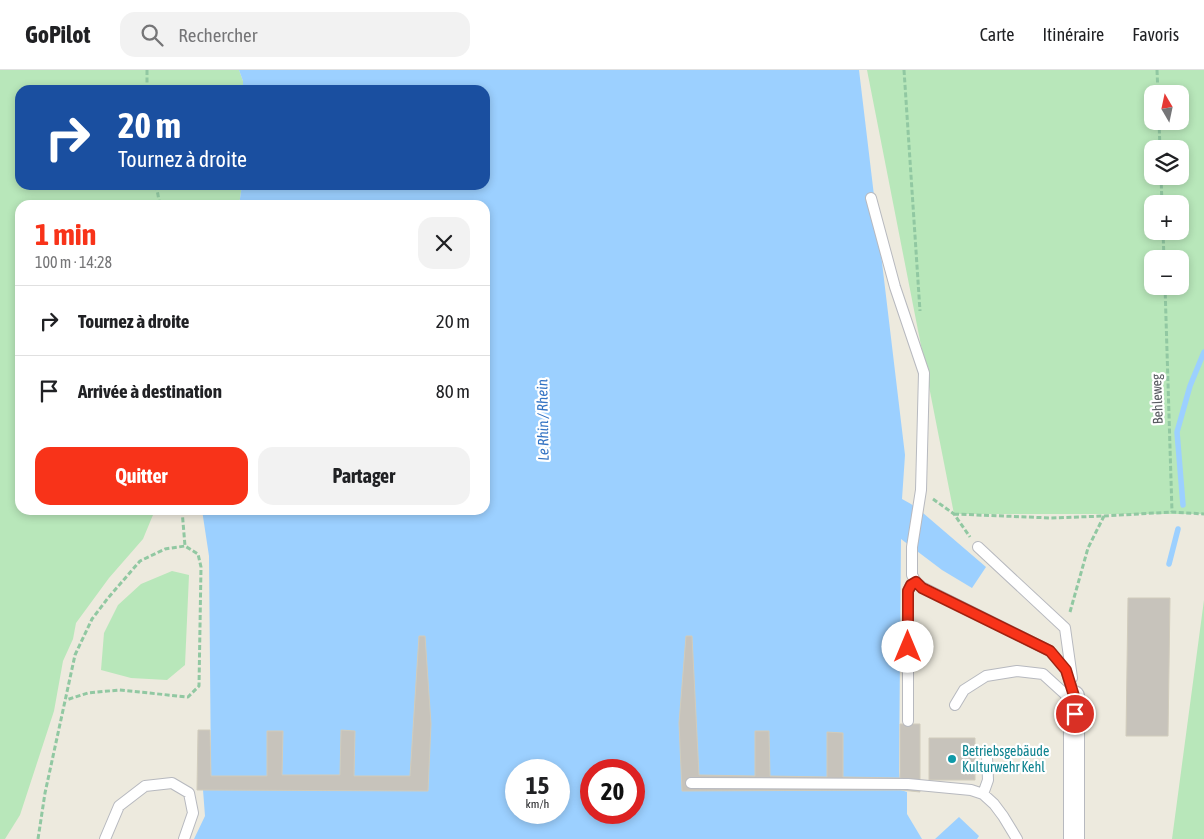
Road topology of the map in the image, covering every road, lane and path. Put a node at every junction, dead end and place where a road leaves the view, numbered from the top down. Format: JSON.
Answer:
{"nodes":[{"id":1,"x":147,"y":70,"type":"edge"},
{"id":2,"x":904,"y":70,"type":"edge"},
{"id":3,"x":1157,"y":70,"type":"edge"},
{"id":4,"x":147,"y":85,"type":"edge"},
{"id":5,"x":1158,"y":85,"type":"edge"},
{"id":6,"x":871,"y":198,"type":"dead end"},
{"id":7,"x":1165,"y":295,"type":"edge"},
{"id":8,"x":919,"y":300,"type":"dead end"},
{"id":9,"x":921,"y":490,"type":"junction"},
{"id":10,"x":1172,"y":512,"type":"junction"},
{"id":11,"x":954,"y":514,"type":"junction"},
{"id":12,"x":1204,"y":514,"type":"edge"},
{"id":13,"x":182,"y":515,"type":"edge"},
{"id":14,"x":1104,"y":516,"type":"junction"},
{"id":15,"x":184,"y":546,"type":"junction"},
{"id":16,"x":978,"y":547,"type":"joint"},
{"id":17,"x":916,"y":582,"type":"junction"},
{"id":18,"x":1065,"y":628,"type":"junction"},
{"id":19,"x":66,"y":700,"type":"junction"},
{"id":20,"x":955,"y":705,"type":"dead end"},
{"id":21,"x":1075,"y":705,"type":"junction"},
{"id":22,"x":908,"y":721,"type":"dead end"},
{"id":23,"x":987,"y":756,"type":"dead end"},
{"id":24,"x":691,"y":783,"type":"dead end"},
{"id":25,"x":983,"y":794,"type":"junction"},
{"id":26,"x":38,"y":839,"type":"edge"},
{"id":27,"x":105,"y":839,"type":"edge"},
{"id":28,"x":184,"y":839,"type":"edge"},
{"id":29,"x":1017,"y":839,"type":"edge"},
{"id":30,"x":1074,"y":839,"type":"edge"}],
"edges":[{"from":1,"to":4,"type":"path"},
{"from":2,"to":8,"type":"path"},
{"from":3,"to":5,"type":"path"},
{"from":6,"to":9,"type":"lane"},
{"from":7,"to":10,"type":"path","name":"Behleweg"},
{"from":9,"to":11,"type":"path"},
{"from":9,"to":17,"type":"lane"},
{"from":10,"to":12,"type":"path"},
{"from":10,"to":14,"type":"path"},
{"from":11,"to":14,"type":"path"},
{"from":11,"to":16,"type":"path"},
{"from":13,"to":15,"type":"path"},
{"from":14,"to":18,"type":"path"},
{"from":15,"to":19,"type":"path"},
{"from":15,"to":19,"type":"path"},
{"from":16,"to":18,"type":"lane"},
{"from":17,"to":21,"type":"lane"},
{"from":17,"to":22,"type":"lane"},
{"from":18,"to":21,"type":"lane"},
{"from":19,"to":26,"type":"path"},
{"from":20,"to":21,"type":"lane"},
{"from":21,"to":30,"type":"street"},
{"from":23,"to":25,"type":"lane"},
{"from":24,"to":25,"type":"lane"},
{"from":25,"to":29,"type":"lane"},
{"from":27,"to":28,"type":"lane"}]}
